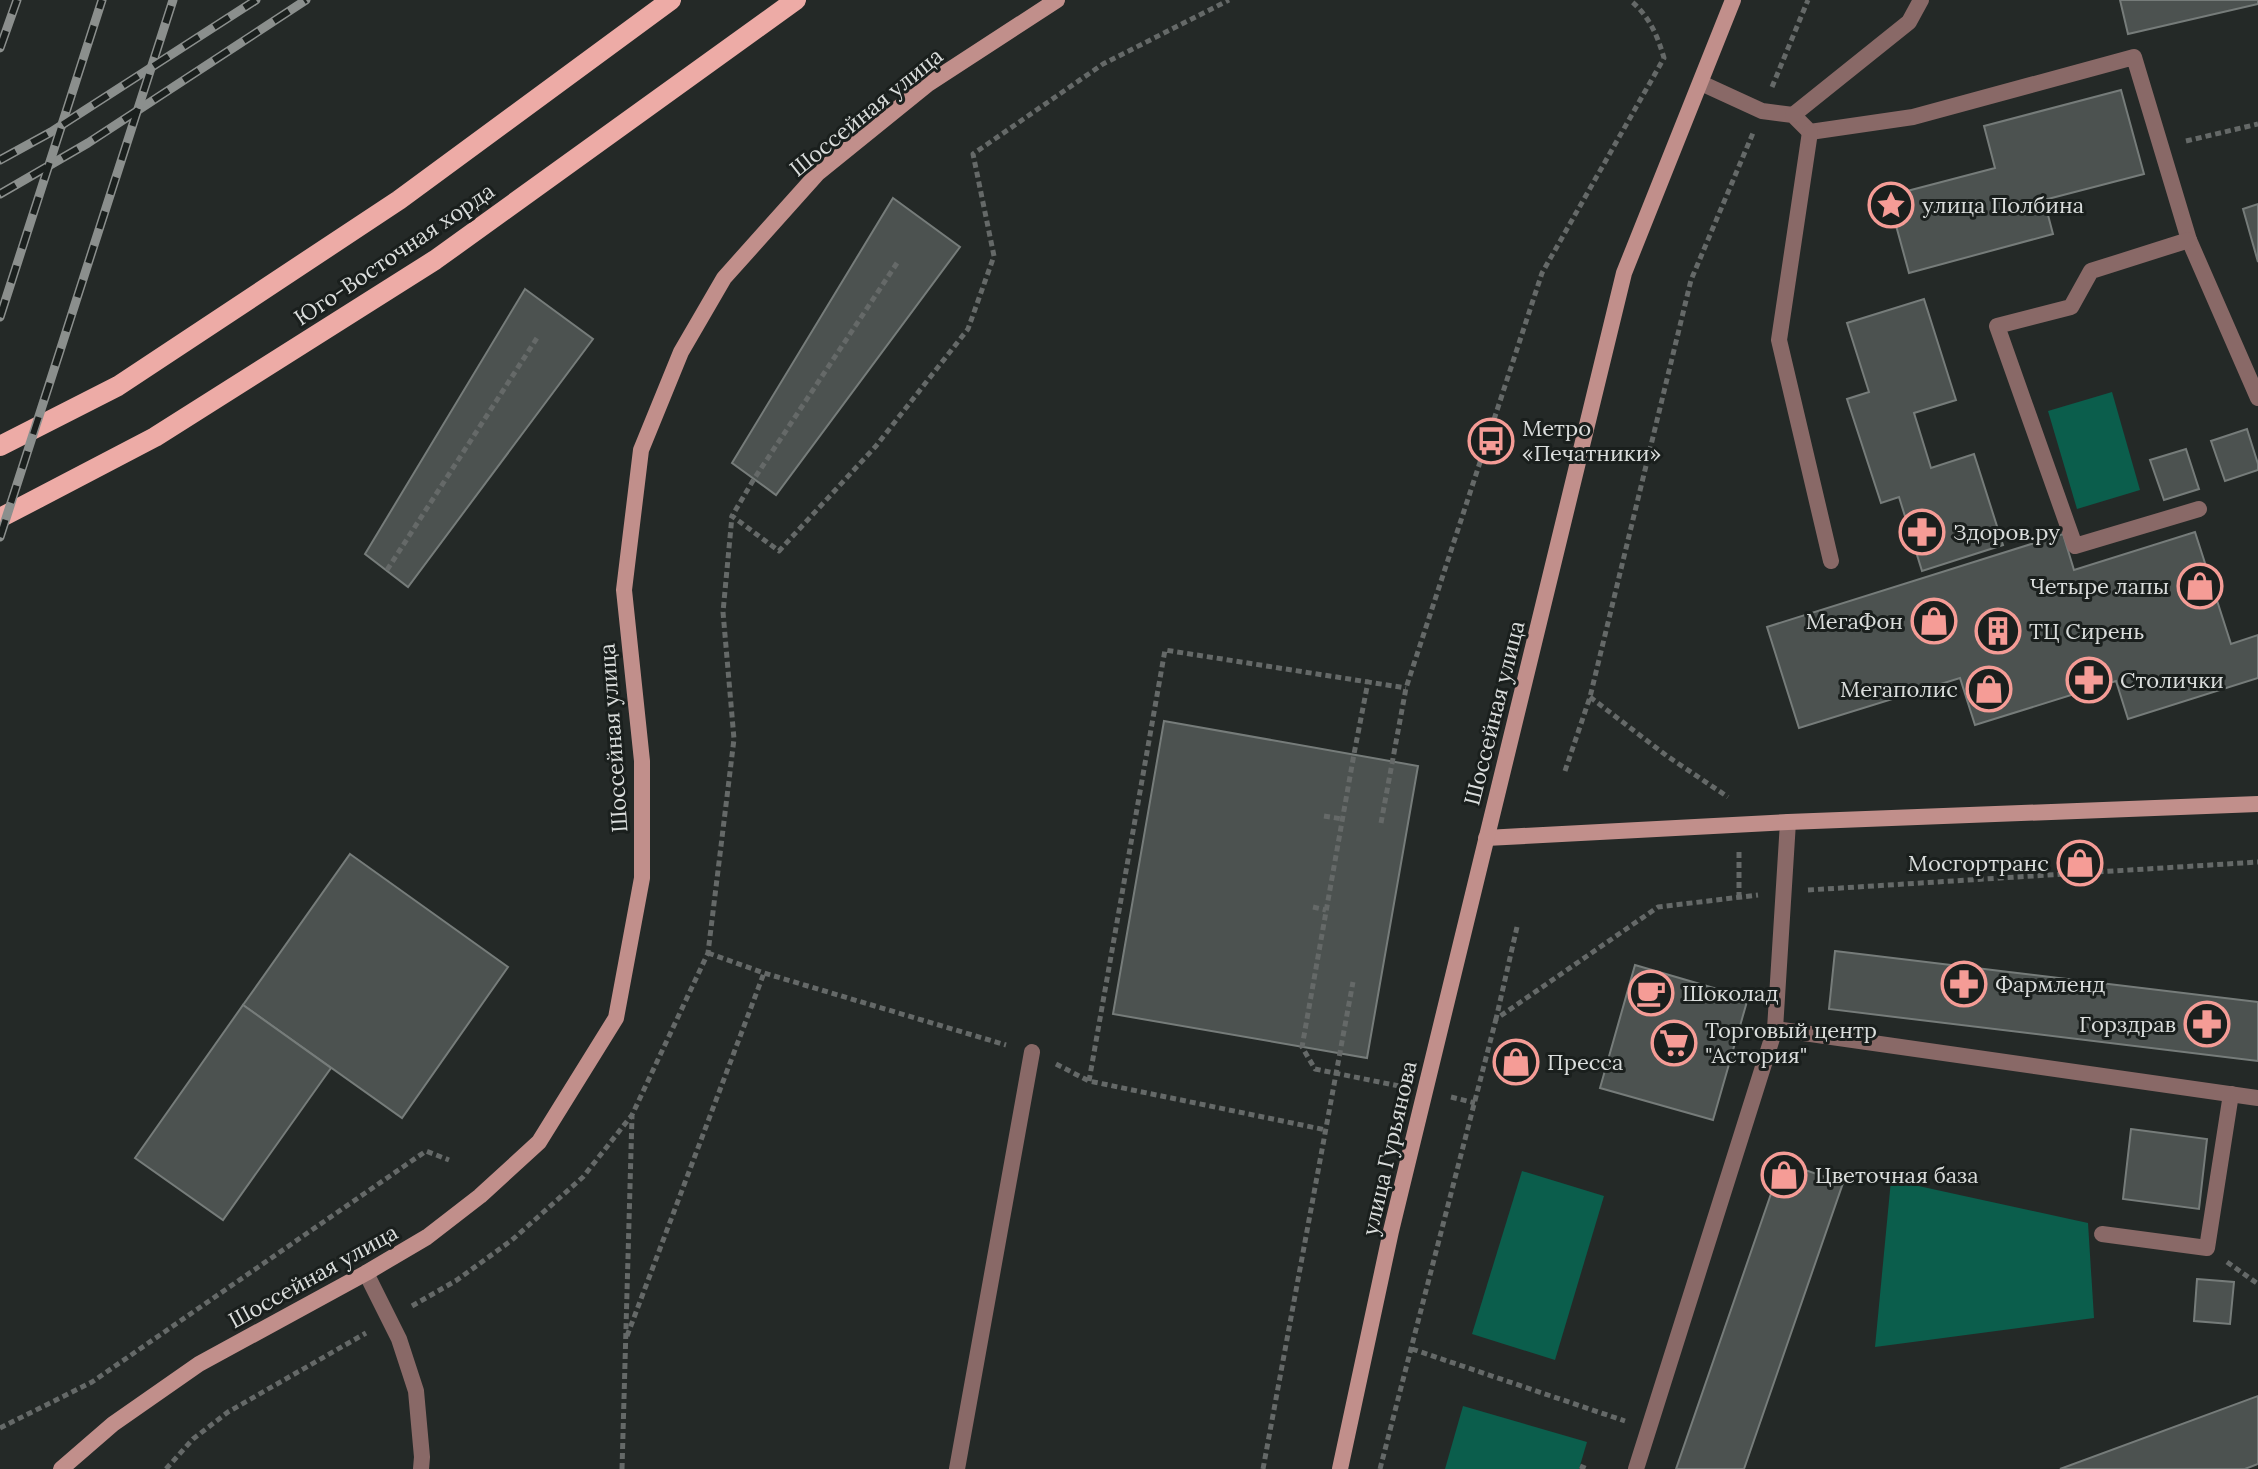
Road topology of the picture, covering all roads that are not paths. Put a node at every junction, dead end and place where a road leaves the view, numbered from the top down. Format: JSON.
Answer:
{"nodes":[{"id":1,"x":671,"y":0,"type":"edge"},
{"id":2,"x":796,"y":0,"type":"edge"},
{"id":3,"x":1057,"y":0,"type":"edge"},
{"id":4,"x":1733,"y":0,"type":"edge"},
{"id":5,"x":1921,"y":0,"type":"edge"},
{"id":6,"x":1701,"y":83,"type":"junction"},
{"id":7,"x":1793,"y":115,"type":"junction"},
{"id":8,"x":1810,"y":132,"type":"junction"},
{"id":9,"x":2189,"y":240,"type":"junction"},
{"id":10,"x":2258,"y":398,"type":"edge"},
{"id":11,"x":0,"y":446,"type":"edge"},
{"id":12,"x":2199,"y":509,"type":"dead end"},
{"id":13,"x":0,"y":518,"type":"edge"},
{"id":14,"x":1831,"y":561,"type":"dead end"},
{"id":15,"x":2258,"y":804,"type":"edge"},
{"id":16,"x":1788,"y":822,"type":"junction"},
{"id":17,"x":1486,"y":838,"type":"junction"},
{"id":18,"x":1775,"y":1029,"type":"junction"},
{"id":19,"x":1032,"y":1052,"type":"road end"},
{"id":20,"x":2231,"y":1094,"type":"junction"},
{"id":21,"x":2258,"y":1098,"type":"edge"},
{"id":22,"x":2102,"y":1234,"type":"dead end"},
{"id":23,"x":366,"y":1273,"type":"junction"},
{"id":24,"x":61,"y":1469,"type":"edge"},
{"id":25,"x":421,"y":1469,"type":"edge"},
{"id":26,"x":957,"y":1469,"type":"edge"},
{"id":27,"x":1340,"y":1469,"type":"edge"},
{"id":28,"x":1636,"y":1469,"type":"edge"}],
"edges":[{"from":1,"to":11,"type":"main road","name":"Юго-Восточная хорда"},
{"from":2,"to":13,"type":"main road","name":"Юго-Восточная хорда"},
{"from":3,"to":23,"type":"main road","name":"Шоссейная улица"},
{"from":4,"to":6,"type":"main road","name":"Шоссейная улица"},
{"from":5,"to":7,"type":"lane"},
{"from":6,"to":7,"type":"lane"},
{"from":6,"to":17,"type":"main road","name":"Шоссейная улица"},
{"from":7,"to":8,"type":"lane"},
{"from":8,"to":9,"type":"lane"},
{"from":8,"to":14,"type":"lane"},
{"from":9,"to":10,"type":"lane"},
{"from":9,"to":12,"type":"lane"},
{"from":15,"to":16,"type":"main road","name":"Шоссейная улица"},
{"from":16,"to":17,"type":"main road","name":"Шоссейная улица"},
{"from":16,"to":18,"type":"lane"},
{"from":17,"to":27,"type":"main road","name":"улица Гурьянова"},
{"from":18,"to":20,"type":"lane"},
{"from":18,"to":28,"type":"lane"},
{"from":19,"to":26,"type":"lane"},
{"from":20,"to":21,"type":"lane"},
{"from":20,"to":22,"type":"lane"},
{"from":23,"to":24,"type":"main road","name":"Шоссейная улица"},
{"from":23,"to":25,"type":"lane"}]}
